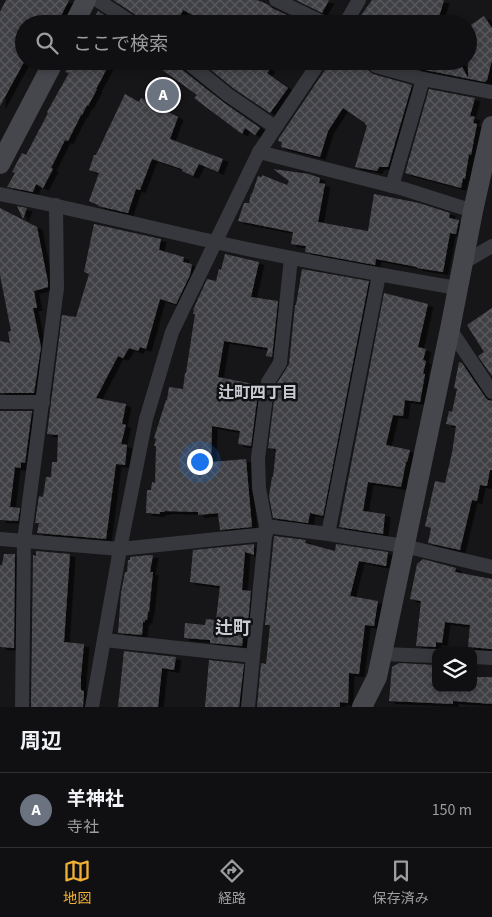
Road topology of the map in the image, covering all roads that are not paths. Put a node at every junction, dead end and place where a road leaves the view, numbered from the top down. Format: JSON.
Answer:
{"nodes":[{"id":1,"x":86,"y":0,"type":"edge"},
{"id":2,"x":97,"y":0,"type":"edge"},
{"id":3,"x":278,"y":0,"type":"edge"},
{"id":4,"x":359,"y":0,"type":"edge"},
{"id":5,"x":78,"y":15,"type":"edge"},
{"id":6,"x":120,"y":15,"type":"edge"},
{"id":7,"x":308,"y":15,"type":"edge"},
{"id":8,"x":350,"y":15,"type":"edge"},
{"id":9,"x":49,"y":70,"type":"edge"},
{"id":10,"x":197,"y":70,"type":"edge"},
{"id":11,"x":314,"y":70,"type":"edge"},
{"id":12,"x":390,"y":70,"type":"edge"},
{"id":13,"x":423,"y":79,"type":"junction"},
{"id":14,"x":492,"y":92,"type":"edge"},
{"id":15,"x":492,"y":126,"type":"edge"},
{"id":16,"x":275,"y":127,"type":"junction"},
{"id":17,"x":259,"y":152,"type":"junction"},
{"id":18,"x":0,"y":164,"type":"edge"},
{"id":19,"x":392,"y":186,"type":"junction"},
{"id":20,"x":0,"y":194,"type":"edge"},
{"id":21,"x":56,"y":205,"type":"junction"},
{"id":22,"x":473,"y":211,"type":"junction"},
{"id":23,"x":215,"y":242,"type":"junction"},
{"id":24,"x":492,"y":246,"type":"edge"},
{"id":25,"x":291,"y":258,"type":"junction"},
{"id":26,"x":464,"y":263,"type":"junction"},
{"id":27,"x":379,"y":275,"type":"junction"},
{"id":28,"x":457,"y":288,"type":"junction"},
{"id":29,"x":450,"y":329,"type":"junction"},
{"id":30,"x":492,"y":392,"type":"edge"},
{"id":31,"x":0,"y":402,"type":"edge"},
{"id":32,"x":43,"y":402,"type":"junction"},
{"id":33,"x":266,"y":530,"type":"junction"},
{"id":34,"x":328,"y":534,"type":"junction"},
{"id":35,"x":0,"y":539,"type":"edge"},
{"id":36,"x":24,"y":541,"type":"junction"},
{"id":37,"x":404,"y":546,"type":"junction"},
{"id":38,"x":120,"y":549,"type":"junction"},
{"id":39,"x":492,"y":567,"type":"edge"},
{"id":40,"x":104,"y":640,"type":"junction"},
{"id":41,"x":382,"y":654,"type":"junction"},
{"id":42,"x":253,"y":656,"type":"junction"},
{"id":43,"x":432,"y":656,"type":"edge"},
{"id":44,"x":477,"y":657,"type":"edge"},
{"id":45,"x":492,"y":658,"type":"edge"},
{"id":46,"x":22,"y":707,"type":"edge"},
{"id":47,"x":92,"y":707,"type":"edge"},
{"id":48,"x":248,"y":707,"type":"edge"},
{"id":49,"x":362,"y":707,"type":"edge"}],
"edges":[{"from":1,"to":5,"type":"street"},
{"from":2,"to":6,"type":"street"},
{"from":3,"to":7,"type":"street"},
{"from":4,"to":8,"type":"street"},
{"from":9,"to":18,"type":"street"},
{"from":10,"to":16,"type":"street"},
{"from":11,"to":16,"type":"street"},
{"from":12,"to":13,"type":"street"},
{"from":13,"to":14,"type":"street"},
{"from":13,"to":19,"type":"street"},
{"from":15,"to":22,"type":"street"},
{"from":16,"to":17,"type":"street"},
{"from":17,"to":19,"type":"street"},
{"from":17,"to":23,"type":"street"},
{"from":19,"to":22,"type":"street"},
{"from":20,"to":21,"type":"street"},
{"from":21,"to":23,"type":"street"},
{"from":21,"to":32,"type":"street"},
{"from":22,"to":26,"type":"street"},
{"from":23,"to":25,"type":"street"},
{"from":23,"to":38,"type":"street"},
{"from":24,"to":26,"type":"street"},
{"from":25,"to":27,"type":"street"},
{"from":25,"to":33,"type":"street"},
{"from":26,"to":28,"type":"street"},
{"from":27,"to":28,"type":"street"},
{"from":27,"to":34,"type":"street"},
{"from":28,"to":29,"type":"street"},
{"from":29,"to":30,"type":"street"},
{"from":29,"to":37,"type":"street"},
{"from":31,"to":32,"type":"street"},
{"from":32,"to":36,"type":"street"},
{"from":33,"to":34,"type":"street"},
{"from":33,"to":38,"type":"street"},
{"from":33,"to":42,"type":"street"},
{"from":34,"to":37,"type":"street"},
{"from":35,"to":36,"type":"street"},
{"from":36,"to":38,"type":"street"},
{"from":36,"to":46,"type":"street"},
{"from":37,"to":39,"type":"street"},
{"from":37,"to":41,"type":"street"},
{"from":38,"to":40,"type":"street"},
{"from":40,"to":42,"type":"street"},
{"from":40,"to":47,"type":"street"},
{"from":41,"to":43,"type":"street"},
{"from":41,"to":49,"type":"street"},
{"from":42,"to":48,"type":"street"},
{"from":44,"to":45,"type":"street"}]}
